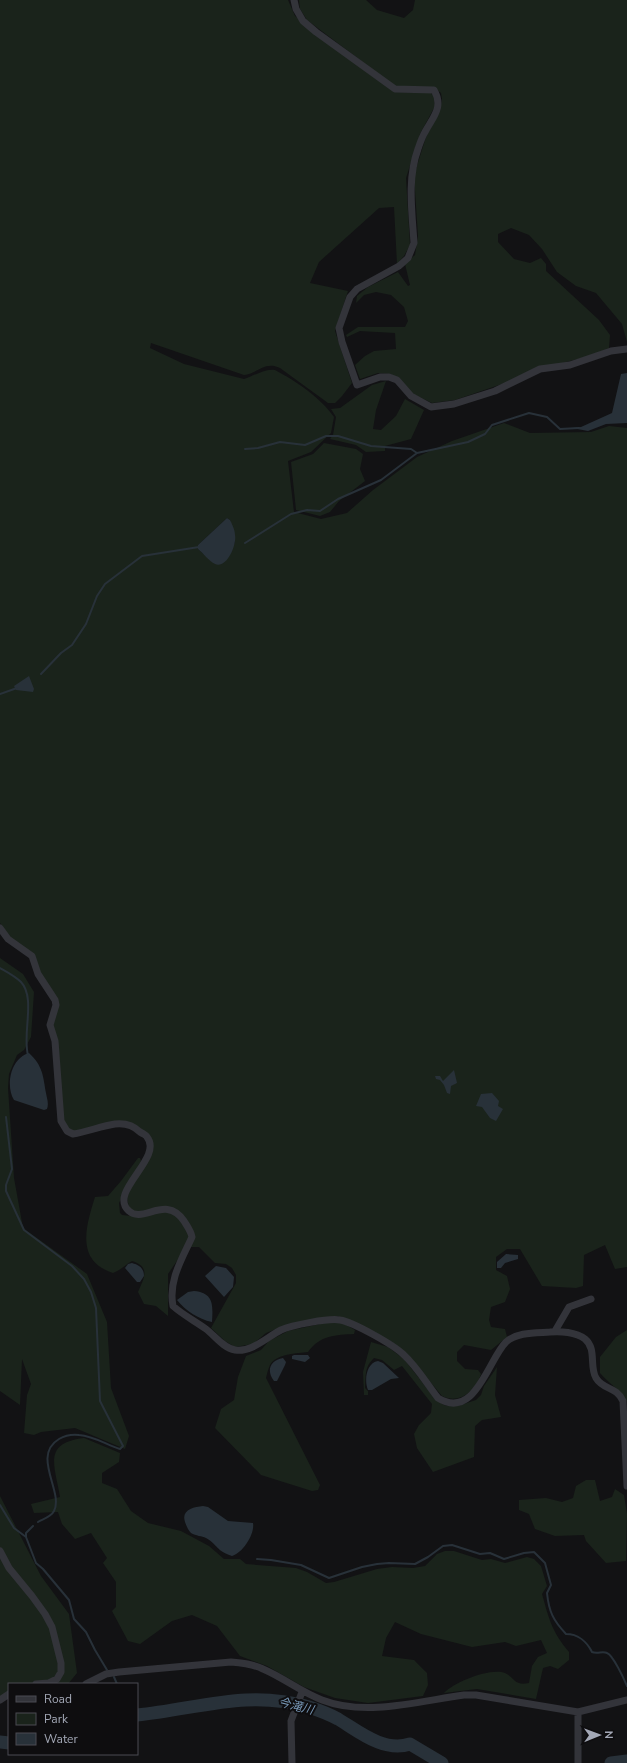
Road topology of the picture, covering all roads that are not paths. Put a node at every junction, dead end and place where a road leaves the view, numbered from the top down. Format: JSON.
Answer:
{"nodes":[{"id":1,"x":294,"y":0,"type":"edge"},
{"id":2,"x":627,"y":349,"type":"edge"},
{"id":3,"x":0,"y":928,"type":"edge"},
{"id":4,"x":591,"y":1299,"type":"dead end"},
{"id":5,"x":554,"y":1331,"type":"junction"},
{"id":6,"x":627,"y":1486,"type":"edge"},
{"id":7,"x":0,"y":1551,"type":"edge"},
{"id":8,"x":42,"y":1683,"type":"edge"},
{"id":9,"x":88,"y":1683,"type":"edge"},
{"id":10,"x":302,"y":1692,"type":"junction"},
{"id":11,"x":8,"y":1695,"type":"edge"},
{"id":12,"x":627,"y":1700,"type":"edge"},
{"id":13,"x":0,"y":1701,"type":"edge"},
{"id":14,"x":578,"y":1712,"type":"junction"},
{"id":15,"x":292,"y":1763,"type":"edge"},
{"id":16,"x":578,"y":1763,"type":"edge"}],
"edges":[{"from":1,"to":2,"type":"street"},
{"from":3,"to":5,"type":"street"},
{"from":4,"to":5,"type":"street"},
{"from":5,"to":6,"type":"street"},
{"from":7,"to":8,"type":"street"},
{"from":9,"to":10,"type":"street"},
{"from":10,"to":14,"type":"street"},
{"from":10,"to":15,"type":"street"},
{"from":11,"to":13,"type":"street"},
{"from":12,"to":14,"type":"street"},
{"from":14,"to":16,"type":"street"}]}
